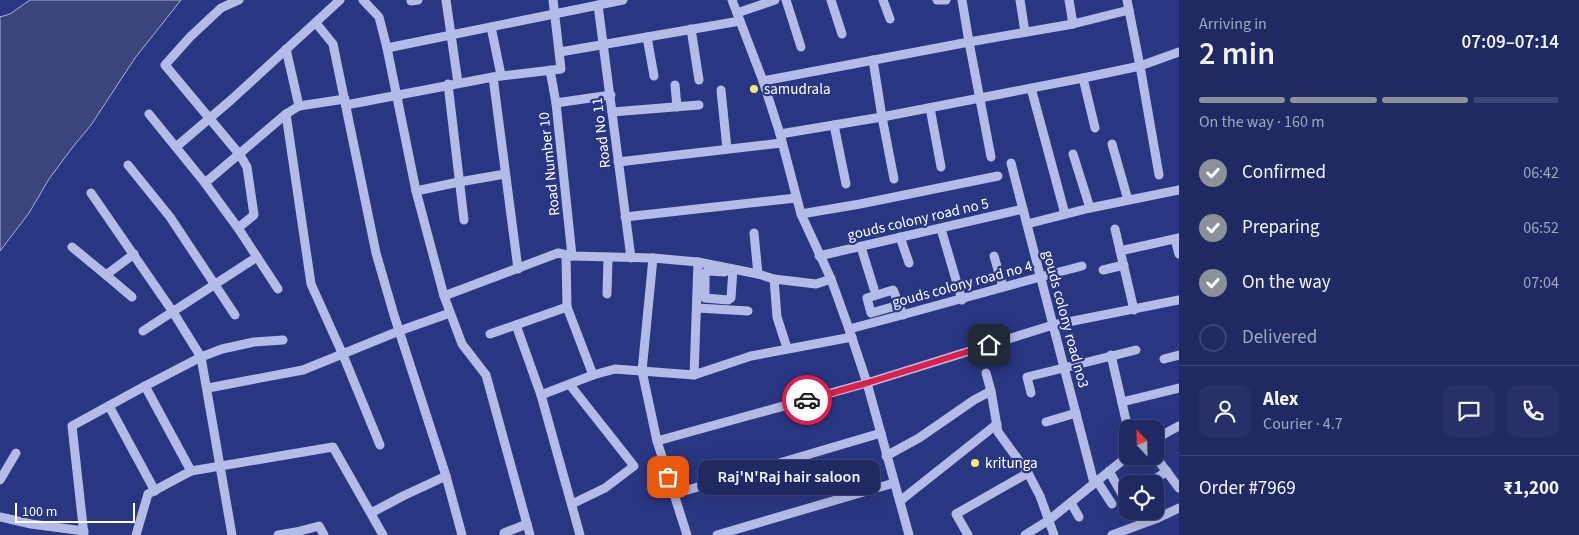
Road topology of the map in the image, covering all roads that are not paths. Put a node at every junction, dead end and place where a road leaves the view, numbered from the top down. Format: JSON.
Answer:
{"nodes":[{"id":1,"x":239,"y":0,"type":"edge"},
{"id":2,"x":340,"y":0,"type":"edge"},
{"id":3,"x":362,"y":0,"type":"edge"},
{"id":4,"x":446,"y":0,"type":"edge"},
{"id":5,"x":553,"y":0,"type":"edge"},
{"id":6,"x":622,"y":0,"type":"edge"},
{"id":7,"x":732,"y":0,"type":"edge"},
{"id":8,"x":775,"y":0,"type":"edge"},
{"id":9,"x":786,"y":0,"type":"edge"},
{"id":10,"x":831,"y":0,"type":"edge"},
{"id":11,"x":883,"y":0,"type":"edge"},
{"id":12,"x":937,"y":0,"type":"edge"},
{"id":13,"x":946,"y":0,"type":"edge"},
{"id":14,"x":962,"y":0,"type":"edge"},
{"id":15,"x":1020,"y":0,"type":"edge"},
{"id":16,"x":1069,"y":0,"type":"edge"},
{"id":17,"x":1127,"y":0,"type":"edge"},
{"id":18,"x":598,"y":5,"type":"junction"},
{"id":19,"x":1129,"y":10,"type":"junction"},
{"id":20,"x":555,"y":13,"type":"junction"},
{"id":21,"x":739,"y":17,"type":"junction"},
{"id":22,"x":890,"y":19,"type":"dead end"},
{"id":23,"x":316,"y":23,"type":"junction"},
{"id":24,"x":1073,"y":24,"type":"junction"},
{"id":25,"x":491,"y":27,"type":"junction"},
{"id":26,"x":691,"y":30,"type":"junction"},
{"id":27,"x":1025,"y":32,"type":"junction"},
{"id":28,"x":842,"y":34,"type":"dead end"},
{"id":29,"x":450,"y":35,"type":"junction"},
{"id":30,"x":647,"y":37,"type":"junction"},
{"id":31,"x":968,"y":42,"type":"junction"},
{"id":32,"x":604,"y":44,"type":"junction"},
{"id":33,"x":801,"y":47,"type":"dead end"},
{"id":34,"x":387,"y":48,"type":"junction"},
{"id":35,"x":286,"y":49,"type":"junction"},
{"id":36,"x":560,"y":52,"type":"junction"},
{"id":37,"x":1179,"y":52,"type":"edge"},
{"id":38,"x":873,"y":60,"type":"junction"},
{"id":39,"x":1140,"y":66,"type":"junction"},
{"id":40,"x":550,"y":70,"type":"junction"},
{"id":41,"x":497,"y":76,"type":"junction"},
{"id":42,"x":654,"y":76,"type":"dead end"},
{"id":43,"x":1083,"y":78,"type":"junction"},
{"id":44,"x":699,"y":80,"type":"dead end"},
{"id":45,"x":763,"y":81,"type":"junction"},
{"id":46,"x":458,"y":83,"type":"junction"},
{"id":47,"x":448,"y":84,"type":"junction"},
{"id":48,"x":675,"y":85,"type":"dead end"},
{"id":49,"x":1031,"y":88,"type":"junction"},
{"id":50,"x":721,"y":90,"type":"dead end"},
{"id":51,"x":397,"y":94,"type":"junction"},
{"id":52,"x":610,"y":95,"type":"junction"},
{"id":53,"x":980,"y":98,"type":"junction"},
{"id":54,"x":345,"y":102,"type":"junction"},
{"id":55,"x":556,"y":103,"type":"junction"},
{"id":56,"x":699,"y":105,"type":"dead end"},
{"id":57,"x":299,"y":106,"type":"junction"},
{"id":58,"x":677,"y":107,"type":"junction"},
{"id":59,"x":930,"y":108,"type":"junction"},
{"id":60,"x":612,"y":112,"type":"junction"},
{"id":61,"x":149,"y":114,"type":"dead end"},
{"id":62,"x":286,"y":114,"type":"junction"},
{"id":63,"x":882,"y":117,"type":"junction"},
{"id":64,"x":210,"y":118,"type":"junction"},
{"id":65,"x":834,"y":125,"type":"junction"},
{"id":66,"x":1095,"y":128,"type":"dead end"},
{"id":67,"x":781,"y":138,"type":"junction"},
{"id":68,"x":1112,"y":144,"type":"dead end"},
{"id":69,"x":176,"y":147,"type":"junction"},
{"id":70,"x":727,"y":149,"type":"junction"},
{"id":71,"x":1073,"y":154,"type":"dead end"},
{"id":72,"x":240,"y":155,"type":"junction"},
{"id":73,"x":991,"y":157,"type":"dead end"},
{"id":74,"x":618,"y":162,"type":"junction"},
{"id":75,"x":1011,"y":162,"type":"dead end"},
{"id":76,"x":128,"y":165,"type":"dead end"},
{"id":77,"x":941,"y":167,"type":"dead end"},
{"id":78,"x":505,"y":174,"type":"junction"},
{"id":79,"x":1159,"y":175,"type":"dead end"},
{"id":80,"x":998,"y":176,"type":"dead end"},
{"id":81,"x":894,"y":179,"type":"dead end"},
{"id":82,"x":459,"y":182,"type":"junction"},
{"id":83,"x":206,"y":183,"type":"junction"},
{"id":84,"x":846,"y":184,"type":"dead end"},
{"id":85,"x":1179,"y":190,"type":"edge"},
{"id":86,"x":416,"y":191,"type":"junction"},
{"id":87,"x":91,"y":193,"type":"dead end"},
{"id":88,"x":796,"y":198,"type":"junction"},
{"id":89,"x":1128,"y":200,"type":"junction"},
{"id":90,"x":1090,"y":208,"type":"junction"},
{"id":91,"x":1023,"y":209,"type":"junction"},
{"id":92,"x":801,"y":214,"type":"junction"},
{"id":93,"x":1065,"y":214,"type":"junction"},
{"id":94,"x":625,"y":217,"type":"junction"},
{"id":95,"x":464,"y":220,"type":"dead end"},
{"id":96,"x":1027,"y":224,"type":"junction"},
{"id":97,"x":238,"y":228,"type":"junction"},
{"id":98,"x":941,"y":228,"type":"junction"},
{"id":99,"x":1115,"y":229,"type":"dead end"},
{"id":100,"x":754,"y":233,"type":"dead end"},
{"id":101,"x":900,"y":236,"type":"junction"},
{"id":102,"x":1177,"y":238,"type":"edge"},
{"id":103,"x":72,"y":247,"type":"dead end"},
{"id":104,"x":860,"y":247,"type":"junction"},
{"id":105,"x":1120,"y":251,"type":"junction"},
{"id":106,"x":134,"y":254,"type":"junction"},
{"id":107,"x":1179,"y":254,"type":"edge"},
{"id":108,"x":569,"y":256,"type":"junction"},
{"id":109,"x":818,"y":256,"type":"junction"},
{"id":110,"x":994,"y":256,"type":"dead end"},
{"id":111,"x":257,"y":257,"type":"junction"},
{"id":112,"x":608,"y":258,"type":"junction"},
{"id":113,"x":631,"y":258,"type":"junction"},
{"id":114,"x":653,"y":258,"type":"junction"},
{"id":115,"x":698,"y":262,"type":"junction"},
{"id":116,"x":909,"y":263,"type":"dead end"},
{"id":117,"x":1124,"y":265,"type":"junction"},
{"id":118,"x":1082,"y":266,"type":"dead end"},
{"id":119,"x":518,"y":269,"type":"junction"},
{"id":120,"x":1103,"y":270,"type":"dead end"},
{"id":121,"x":733,"y":271,"type":"junction"},
{"id":122,"x":758,"y":274,"type":"junction"},
{"id":123,"x":106,"y":275,"type":"junction"},
{"id":124,"x":1041,"y":276,"type":"junction"},
{"id":125,"x":701,"y":277,"type":"junction"},
{"id":126,"x":774,"y":279,"type":"junction"},
{"id":127,"x":831,"y":279,"type":"junction"},
{"id":128,"x":216,"y":284,"type":"junction"},
{"id":129,"x":1003,"y":288,"type":"junction"},
{"id":130,"x":278,"y":289,"type":"dead end"},
{"id":131,"x":874,"y":289,"type":"dead end"},
{"id":132,"x":607,"y":294,"type":"dead end"},
{"id":133,"x":444,"y":296,"type":"junction"},
{"id":134,"x":132,"y":297,"type":"dead end"},
{"id":135,"x":962,"y":300,"type":"junction"},
{"id":136,"x":1179,"y":300,"type":"edge"},
{"id":137,"x":899,"y":305,"type":"junction"},
{"id":138,"x":567,"y":307,"type":"junction"},
{"id":139,"x":697,"y":308,"type":"junction"},
{"id":140,"x":748,"y":310,"type":"dead end"},
{"id":141,"x":1134,"y":310,"type":"junction"},
{"id":142,"x":173,"y":312,"type":"junction"},
{"id":143,"x":450,"y":312,"type":"junction"},
{"id":144,"x":235,"y":315,"type":"dead end"},
{"id":145,"x":885,"y":315,"type":"junction"},
{"id":146,"x":903,"y":315,"type":"junction"},
{"id":147,"x":516,"y":325,"type":"junction"},
{"id":148,"x":1053,"y":325,"type":"junction"},
{"id":149,"x":399,"y":331,"type":"junction"},
{"id":150,"x":142,"y":332,"type":"dead end"},
{"id":151,"x":851,"y":333,"type":"junction"},
{"id":152,"x":490,"y":334,"type":"dead end"},
{"id":153,"x":283,"y":340,"type":"dead end"},
{"id":154,"x":787,"y":348,"type":"junction"},
{"id":155,"x":1136,"y":350,"type":"dead end"},
{"id":156,"x":343,"y":355,"type":"junction"},
{"id":157,"x":1111,"y":355,"type":"junction"},
{"id":158,"x":1179,"y":355,"type":"edge"},
{"id":159,"x":201,"y":357,"type":"junction"},
{"id":160,"x":1164,"y":359,"type":"dead end"},
{"id":161,"x":1064,"y":367,"type":"junction"},
{"id":162,"x":642,"y":371,"type":"junction"},
{"id":163,"x":986,"y":373,"type":"dead end"},
{"id":164,"x":593,"y":375,"type":"junction"},
{"id":165,"x":694,"y":375,"type":"junction"},
{"id":166,"x":867,"y":383,"type":"junction"},
{"id":167,"x":570,"y":385,"type":"junction"},
{"id":168,"x":145,"y":386,"type":"junction"},
{"id":169,"x":208,"y":388,"type":"junction"},
{"id":170,"x":1179,"y":388,"type":"edge"},
{"id":171,"x":991,"y":391,"type":"junction"},
{"id":172,"x":1030,"y":393,"type":"dead end"},
{"id":173,"x":542,"y":395,"type":"junction"},
{"id":174,"x":1122,"y":402,"type":"junction"},
{"id":175,"x":109,"y":406,"type":"junction"},
{"id":176,"x":1076,"y":413,"type":"junction"},
{"id":177,"x":1126,"y":420,"type":"edge"},
{"id":178,"x":1046,"y":422,"type":"dead end"},
{"id":179,"x":997,"y":424,"type":"junction"},
{"id":180,"x":1179,"y":426,"type":"edge"},
{"id":181,"x":881,"y":433,"type":"junction"},
{"id":182,"x":1164,"y":435,"type":"edge"},
{"id":183,"x":657,"y":441,"type":"junction"},
{"id":184,"x":380,"y":445,"type":"dead end"},
{"id":185,"x":16,"y":453,"type":"dead end"},
{"id":186,"x":886,"y":456,"type":"junction"},
{"id":187,"x":1119,"y":463,"type":"edge"},
{"id":188,"x":1162,"y":465,"type":"edge"},
{"id":189,"x":222,"y":467,"type":"junction"},
{"id":190,"x":191,"y":471,"type":"junction"},
{"id":191,"x":1109,"y":471,"type":"junction"},
{"id":192,"x":1167,"y":471,"type":"junction"},
{"id":193,"x":1028,"y":473,"type":"junction"},
{"id":194,"x":1161,"y":475,"type":"edge"},
{"id":195,"x":446,"y":476,"type":"junction"},
{"id":196,"x":0,"y":480,"type":"edge"},
{"id":197,"x":894,"y":482,"type":"junction"},
{"id":198,"x":1096,"y":482,"type":"junction"},
{"id":199,"x":1179,"y":488,"type":"edge"},
{"id":200,"x":1119,"y":489,"type":"edge"},
{"id":201,"x":155,"y":490,"type":"junction"},
{"id":202,"x":674,"y":494,"type":"junction"},
{"id":203,"x":900,"y":501,"type":"junction"},
{"id":204,"x":1071,"y":503,"type":"junction"},
{"id":205,"x":572,"y":504,"type":"junction"},
{"id":206,"x":1112,"y":504,"type":"dead end"},
{"id":207,"x":1179,"y":508,"type":"edge"},
{"id":208,"x":371,"y":514,"type":"junction"},
{"id":209,"x":0,"y":517,"type":"edge"},
{"id":210,"x":1078,"y":517,"type":"dead end"},
{"id":211,"x":1049,"y":520,"type":"junction"},
{"id":212,"x":527,"y":524,"type":"junction"},
{"id":213,"x":84,"y":533,"type":"edge"},
{"id":214,"x":504,"y":533,"type":"dead end"},
{"id":215,"x":136,"y":535,"type":"edge"},
{"id":216,"x":232,"y":535,"type":"edge"},
{"id":217,"x":278,"y":535,"type":"edge"},
{"id":218,"x":324,"y":535,"type":"edge"},
{"id":219,"x":383,"y":535,"type":"edge"},
{"id":220,"x":462,"y":535,"type":"edge"},
{"id":221,"x":530,"y":535,"type":"edge"},
{"id":222,"x":580,"y":535,"type":"edge"},
{"id":223,"x":687,"y":535,"type":"edge"},
{"id":224,"x":717,"y":535,"type":"edge"},
{"id":225,"x":908,"y":535,"type":"edge"},
{"id":226,"x":968,"y":535,"type":"edge"},
{"id":227,"x":1025,"y":535,"type":"edge"},
{"id":228,"x":1054,"y":535,"type":"edge"},
{"id":229,"x":1112,"y":535,"type":"edge"}],
"edges":[{"from":1,"to":64,"type":"street"},
{"from":2,"to":23,"type":"street"},
{"from":3,"to":34,"type":"street"},
{"from":4,"to":29,"type":"street"},
{"from":5,"to":20,"type":"street"},
{"from":6,"to":18,"type":"street"},
{"from":7,"to":21,"type":"street"},
{"from":8,"to":21,"type":"street"},
{"from":9,"to":33,"type":"street"},
{"from":10,"to":28,"type":"street"},
{"from":11,"to":22,"type":"street"},
{"from":12,"to":13,"type":"street"},
{"from":14,"to":31,"type":"street"},
{"from":15,"to":27,"type":"street"},
{"from":16,"to":24,"type":"street"},
{"from":17,"to":19,"type":"street"},
{"from":18,"to":20,"type":"street"},
{"from":18,"to":32,"type":"street","name":"Road No 11"},
{"from":19,"to":24,"type":"street"},
{"from":19,"to":39,"type":"street"},
{"from":20,"to":25,"type":"street"},
{"from":20,"to":36,"type":"street"},
{"from":21,"to":26,"type":"street"},
{"from":21,"to":45,"type":"street"},
{"from":23,"to":35,"type":"street"},
{"from":23,"to":54,"type":"street"},
{"from":24,"to":27,"type":"street"},
{"from":25,"to":29,"type":"street"},
{"from":25,"to":41,"type":"street"},
{"from":26,"to":30,"type":"street"},
{"from":26,"to":44,"type":"street"},
{"from":27,"to":31,"type":"street"},
{"from":29,"to":34,"type":"street"},
{"from":29,"to":46,"type":"street"},
{"from":30,"to":32,"type":"street"},
{"from":30,"to":42,"type":"street"},
{"from":31,"to":38,"type":"street"},
{"from":31,"to":53,"type":"street"},
{"from":32,"to":36,"type":"street"},
{"from":32,"to":52,"type":"street","name":"Road No 11"},
{"from":34,"to":51,"type":"street"},
{"from":35,"to":57,"type":"street"},
{"from":35,"to":64,"type":"street"},
{"from":36,"to":40,"type":"street"},
{"from":37,"to":39,"type":"street"},
{"from":38,"to":45,"type":"street"},
{"from":38,"to":63,"type":"street"},
{"from":39,"to":43,"type":"street"},
{"from":39,"to":79,"type":"street"},
{"from":40,"to":41,"type":"street"},
{"from":40,"to":55,"type":"street","name":"Road Number 10"},
{"from":41,"to":46,"type":"street"},
{"from":41,"to":78,"type":"street"},
{"from":43,"to":49,"type":"street"},
{"from":43,"to":66,"type":"street"},
{"from":45,"to":67,"type":"street"},
{"from":46,"to":47,"type":"street"},
{"from":47,"to":51,"type":"street"},
{"from":47,"to":82,"type":"street"},
{"from":48,"to":58,"type":"street"},
{"from":49,"to":53,"type":"street"},
{"from":49,"to":93,"type":"street"},
{"from":50,"to":70,"type":"street"},
{"from":51,"to":54,"type":"street"},
{"from":51,"to":86,"type":"street"},
{"from":52,"to":55,"type":"street"},
{"from":52,"to":60,"type":"street","name":"Road No 11"},
{"from":53,"to":59,"type":"street"},
{"from":53,"to":73,"type":"street"},
{"from":54,"to":57,"type":"street"},
{"from":54,"to":149,"type":"street"},
{"from":55,"to":108,"type":"street","name":"Road Number 10"},
{"from":56,"to":58,"type":"street"},
{"from":57,"to":62,"type":"street"},
{"from":58,"to":60,"type":"street"},
{"from":59,"to":63,"type":"street"},
{"from":59,"to":77,"type":"street"},
{"from":60,"to":74,"type":"street","name":"Road No 11"},
{"from":61,"to":69,"type":"street"},
{"from":62,"to":72,"type":"street"},
{"from":62,"to":156,"type":"street"},
{"from":63,"to":65,"type":"street"},
{"from":63,"to":81,"type":"street"},
{"from":64,"to":69,"type":"street"},
{"from":64,"to":72,"type":"street"},
{"from":65,"to":67,"type":"street"},
{"from":65,"to":84,"type":"street"},
{"from":67,"to":70,"type":"street"},
{"from":67,"to":88,"type":"street"},
{"from":68,"to":89,"type":"street"},
{"from":69,"to":83,"type":"street"},
{"from":70,"to":74,"type":"street"},
{"from":71,"to":90,"type":"street"},
{"from":72,"to":83,"type":"street"},
{"from":72,"to":97,"type":"street"},
{"from":74,"to":94,"type":"street","name":"Road No 11"},
{"from":75,"to":91,"type":"street","name":"gouds colony road no3"},
{"from":76,"to":128,"type":"street"},
{"from":78,"to":82,"type":"street"},
{"from":78,"to":119,"type":"street"},
{"from":80,"to":92,"type":"street"},
{"from":82,"to":86,"type":"street"},
{"from":82,"to":95,"type":"street"},
{"from":83,"to":97,"type":"street"},
{"from":85,"to":89,"type":"street"},
{"from":86,"to":133,"type":"street"},
{"from":87,"to":106,"type":"street"},
{"from":88,"to":92,"type":"street"},
{"from":88,"to":94,"type":"street"},
{"from":89,"to":90,"type":"street"},
{"from":90,"to":93,"type":"street"},
{"from":91,"to":96,"type":"street","name":"gouds colony road no3"},
{"from":91,"to":98,"type":"street","name":"gouds colony road no 5"},
{"from":92,"to":109,"type":"street"},
{"from":93,"to":96,"type":"street"},
{"from":94,"to":113,"type":"street","name":"Road No 11"},
{"from":96,"to":124,"type":"street","name":"gouds colony road no3"},
{"from":97,"to":111,"type":"street"},
{"from":98,"to":101,"type":"street","name":"gouds colony road no 5"},
{"from":98,"to":135,"type":"street"},
{"from":99,"to":105,"type":"street"},
{"from":100,"to":122,"type":"street"},
{"from":101,"to":104,"type":"street","name":"gouds colony road no 5"},
{"from":101,"to":116,"type":"street"},
{"from":102,"to":105,"type":"street"},
{"from":102,"to":107,"type":"street"},
{"from":103,"to":123,"type":"street"},
{"from":104,"to":109,"type":"street","name":"gouds colony road no 5"},
{"from":104,"to":131,"type":"street"},
{"from":105,"to":117,"type":"street"},
{"from":106,"to":123,"type":"street"},
{"from":106,"to":142,"type":"street"},
{"from":108,"to":112,"type":"street"},
{"from":108,"to":119,"type":"street"},
{"from":108,"to":138,"type":"street","name":"Road Number 10"},
{"from":109,"to":127,"type":"street"},
{"from":110,"to":129,"type":"street"},
{"from":111,"to":128,"type":"street"},
{"from":111,"to":130,"type":"street"},
{"from":112,"to":113,"type":"street"},
{"from":112,"to":132,"type":"street"},
{"from":113,"to":114,"type":"street"},
{"from":114,"to":115,"type":"street"},
{"from":114,"to":162,"type":"street"},
{"from":115,"to":121,"type":"street"},
{"from":115,"to":125,"type":"street"},
{"from":117,"to":120,"type":"street"},
{"from":117,"to":141,"type":"street"},
{"from":118,"to":124,"type":"street","name":"gouds colony road no 4"},
{"from":119,"to":133,"type":"street"},
{"from":121,"to":122,"type":"street"},
{"from":121,"to":125,"type":"street"},
{"from":121,"to":125,"type":"street"},
{"from":122,"to":126,"type":"street"},
{"from":123,"to":134,"type":"street"},
{"from":124,"to":129,"type":"street","name":"gouds colony road no 4"},
{"from":124,"to":148,"type":"street","name":"gouds colony road no3"},
{"from":125,"to":139,"type":"street"},
{"from":126,"to":127,"type":"street"},
{"from":126,"to":154,"type":"street"},
{"from":127,"to":151,"type":"street"},
{"from":128,"to":142,"type":"street"},
{"from":128,"to":144,"type":"street"},
{"from":129,"to":135,"type":"street","name":"gouds colony road no 4"},
{"from":133,"to":143,"type":"street"},
{"from":135,"to":146,"type":"street","name":"gouds colony road no 4"},
{"from":136,"to":141,"type":"street"},
{"from":137,"to":145,"type":"street"},
{"from":137,"to":145,"type":"street"},
{"from":137,"to":146,"type":"street"},
{"from":138,"to":147,"type":"street"},
{"from":138,"to":164,"type":"street","name":"Road Number 10"},
{"from":139,"to":140,"type":"street"},
{"from":139,"to":165,"type":"street"},
{"from":141,"to":148,"type":"street"},
{"from":142,"to":150,"type":"street"},
{"from":142,"to":159,"type":"street"},
{"from":143,"to":149,"type":"street"},
{"from":143,"to":212,"type":"street"},
{"from":145,"to":146,"type":"street","name":"gouds colony road no 4"},
{"from":145,"to":151,"type":"street","name":"gouds colony road no 4"},
{"from":147,"to":152,"type":"street"},
{"from":147,"to":173,"type":"street"},
{"from":148,"to":161,"type":"street","name":"gouds colony road no3"},
{"from":148,"to":166,"type":"street"},
{"from":149,"to":156,"type":"street"},
{"from":149,"to":195,"type":"street"},
{"from":151,"to":154,"type":"street","name":"gouds colony road no 4"},
{"from":151,"to":166,"type":"street"},
{"from":153,"to":159,"type":"street"},
{"from":154,"to":165,"type":"street","name":"gouds colony road no 4"},
{"from":155,"to":157,"type":"street"},
{"from":156,"to":169,"type":"street"},
{"from":156,"to":184,"type":"street"},
{"from":157,"to":161,"type":"street"},
{"from":157,"to":174,"type":"street"},
{"from":158,"to":160,"type":"street"},
{"from":159,"to":168,"type":"street"},
{"from":159,"to":169,"type":"street"},
{"from":161,"to":172,"type":"street"},
{"from":161,"to":176,"type":"street","name":"gouds colony road no3"},
{"from":162,"to":164,"type":"street"},
{"from":162,"to":165,"type":"street"},
{"from":162,"to":183,"type":"street"},
{"from":163,"to":171,"type":"street"},
{"from":164,"to":167,"type":"street"},
{"from":166,"to":181,"type":"street"},
{"from":166,"to":183,"type":"street"},
{"from":167,"to":173,"type":"street"},
{"from":167,"to":205,"type":"street"},
{"from":168,"to":175,"type":"street"},
{"from":168,"to":190,"type":"street"},
{"from":169,"to":189,"type":"street"},
{"from":170,"to":174,"type":"street"},
{"from":171,"to":179,"type":"street"},
{"from":171,"to":186,"type":"street"},
{"from":173,"to":205,"type":"street"},
{"from":174,"to":177,"type":"street"},
{"from":175,"to":201,"type":"street"},
{"from":175,"to":213,"type":"street"},
{"from":176,"to":178,"type":"street"},
{"from":176,"to":198,"type":"street","name":"gouds colony road no3"},
{"from":179,"to":193,"type":"street"},
{"from":179,"to":203,"type":"street"},
{"from":180,"to":182,"type":"street"},
{"from":181,"to":186,"type":"street"},
{"from":181,"to":202,"type":"street"},
{"from":183,"to":202,"type":"street"},
{"from":185,"to":196,"type":"street"},
{"from":186,"to":197,"type":"street"},
{"from":187,"to":191,"type":"street"},
{"from":188,"to":192,"type":"street"},
{"from":189,"to":190,"type":"street"},
{"from":189,"to":208,"type":"street"},
{"from":189,"to":216,"type":"street"},
{"from":190,"to":201,"type":"street"},
{"from":191,"to":198,"type":"street"},
{"from":191,"to":200,"type":"street"},
{"from":192,"to":194,"type":"street"},
{"from":192,"to":199,"type":"street"},
{"from":193,"to":211,"type":"street"},
{"from":193,"to":226,"type":"street"},
{"from":195,"to":208,"type":"street"},
{"from":195,"to":220,"type":"street"},
{"from":197,"to":203,"type":"street"},
{"from":197,"to":224,"type":"street"},
{"from":198,"to":204,"type":"street"},
{"from":198,"to":206,"type":"street","name":"gouds colony road no3"},
{"from":201,"to":215,"type":"street"},
{"from":202,"to":223,"type":"street"},
{"from":203,"to":225,"type":"street"},
{"from":204,"to":210,"type":"street"},
{"from":204,"to":211,"type":"street"},
{"from":205,"to":222,"type":"street"},
{"from":207,"to":229,"type":"street"},
{"from":208,"to":219,"type":"street"},
{"from":209,"to":213,"type":"street"},
{"from":211,"to":227,"type":"street"},
{"from":211,"to":228,"type":"street"},
{"from":212,"to":214,"type":"street"},
{"from":212,"to":221,"type":"street"},
{"from":217,"to":218,"type":"street"}]}
